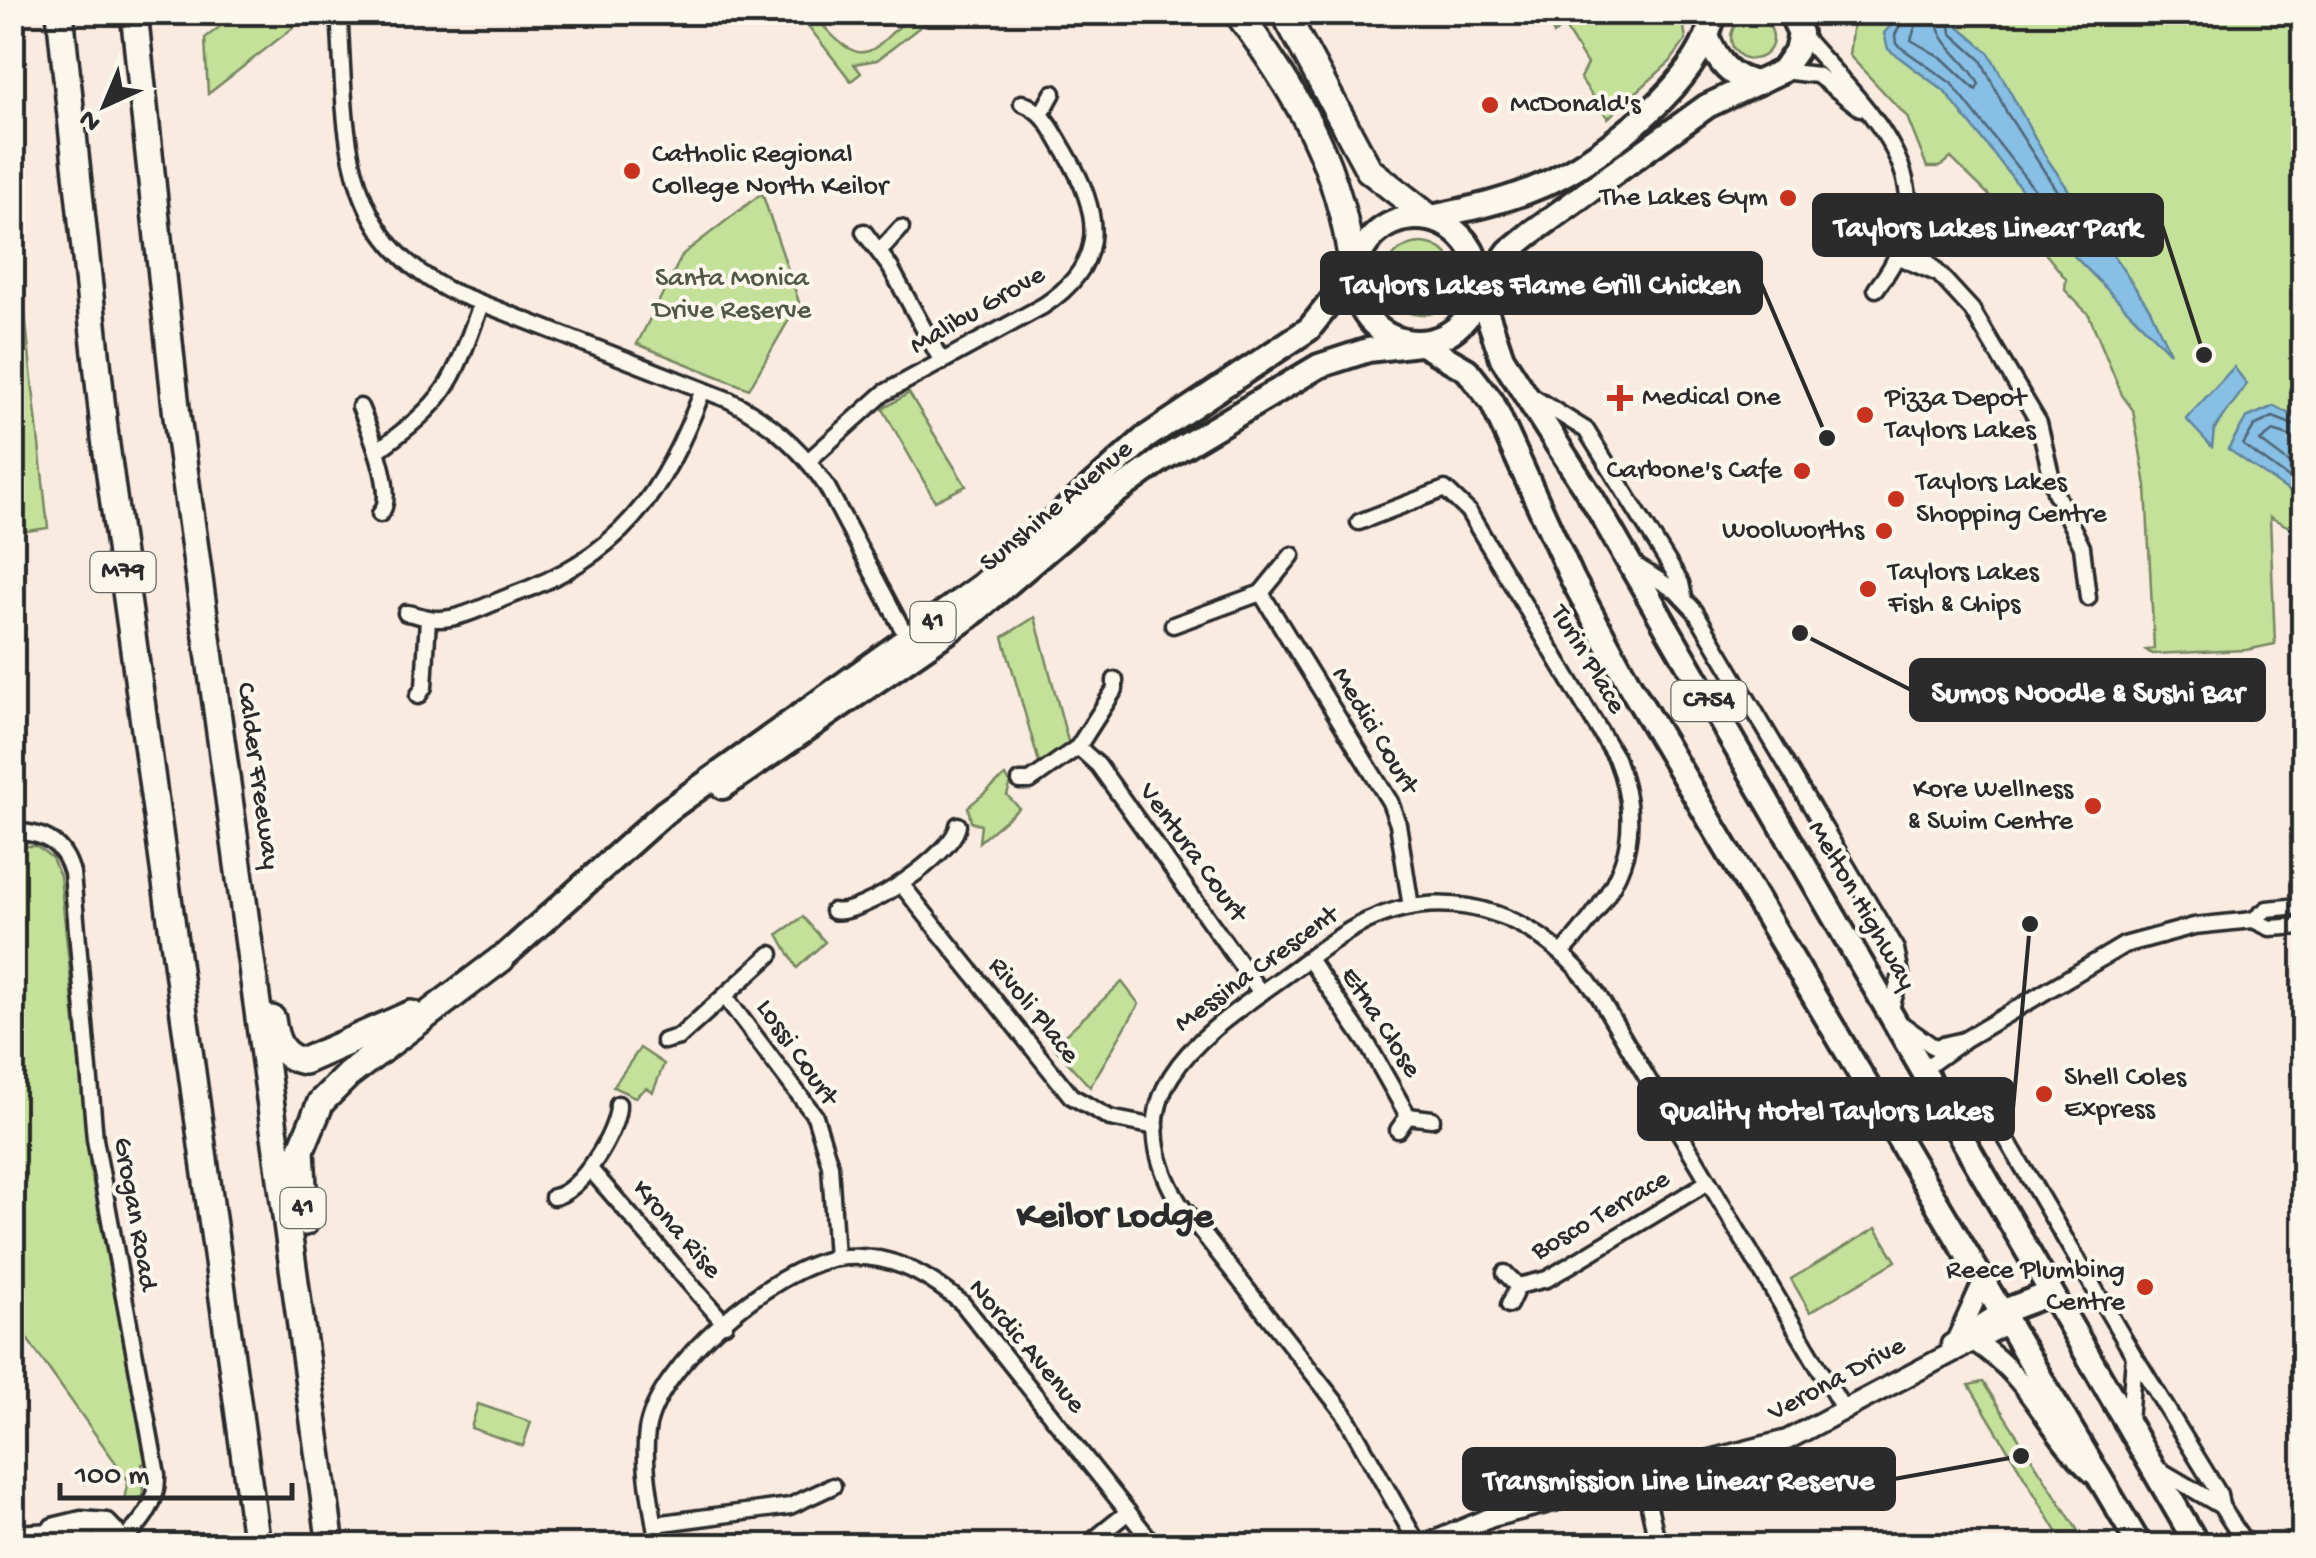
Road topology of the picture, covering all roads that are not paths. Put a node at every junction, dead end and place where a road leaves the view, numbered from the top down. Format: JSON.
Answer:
{"nodes":[{"id":1,"x":60,"y":12,"type":"edge"},
{"id":2,"x":134,"y":12,"type":"edge"},
{"id":3,"x":338,"y":12,"type":"edge"},
{"id":4,"x":1236,"y":12,"type":"edge"},
{"id":5,"x":1284,"y":12,"type":"edge"},
{"id":6,"x":1708,"y":22,"type":"edge"},
{"id":7,"x":1799,"y":22,"type":"edge"},
{"id":8,"x":1782,"y":71,"type":"junction"},
{"id":9,"x":1758,"y":83,"type":"junction"},
{"id":10,"x":1053,"y":94,"type":"dead end"},
{"id":11,"x":1022,"y":102,"type":"dead end"},
{"id":12,"x":1042,"y":113,"type":"junction"},
{"id":13,"x":1880,"y":124,"type":"junction"},
{"id":14,"x":1430,"y":217,"type":"junction"},
{"id":15,"x":900,"y":228,"type":"dead end"},
{"id":16,"x":864,"y":232,"type":"dead end"},
{"id":17,"x":1899,"y":250,"type":"junction"},
{"id":18,"x":880,"y":251,"type":"junction"},
{"id":19,"x":1353,"y":273,"type":"junction"},
{"id":20,"x":1876,"y":289,"type":"dead end"},
{"id":21,"x":1480,"y":292,"type":"junction"},
{"id":22,"x":481,"y":304,"type":"junction"},
{"id":23,"x":1420,"y":344,"type":"junction"},
{"id":24,"x":942,"y":362,"type":"junction"},
{"id":25,"x":702,"y":390,"type":"junction"},
{"id":26,"x":1522,"y":392,"type":"junction"},
{"id":27,"x":360,"y":406,"type":"dead end"},
{"id":28,"x":378,"y":451,"type":"junction"},
{"id":29,"x":808,"y":461,"type":"junction"},
{"id":30,"x":380,"y":514,"type":"dead end"},
{"id":31,"x":1358,"y":522,"type":"dead end"},
{"id":32,"x":1292,"y":555,"type":"dead end"},
{"id":33,"x":1626,"y":558,"type":"junction"},
{"id":34,"x":1261,"y":593,"type":"junction"},
{"id":35,"x":1684,"y":598,"type":"junction"},
{"id":36,"x":2088,"y":598,"type":"dead end"},
{"id":37,"x":406,"y":613,"type":"dead end"},
{"id":38,"x":428,"y":618,"type":"junction"},
{"id":39,"x":1173,"y":625,"type":"dead end"},
{"id":40,"x":209,"y":640,"type":"junction"},
{"id":41,"x":912,"y":647,"type":"junction"},
{"id":42,"x":1115,"y":680,"type":"dead end"},
{"id":43,"x":418,"y":696,"type":"dead end"},
{"id":44,"x":1078,"y":747,"type":"junction"},
{"id":45,"x":1020,"y":782,"type":"dead end"},
{"id":46,"x":958,"y":826,"type":"dead end"},
{"id":47,"x":12,"y":832,"type":"edge"},
{"id":48,"x":12,"y":841,"type":"edge"},
{"id":49,"x":52,"y":846,"type":"junction"},
{"id":50,"x":901,"y":884,"type":"junction"},
{"id":51,"x":2302,"y":904,"type":"edge"},
{"id":52,"x":1411,"y":907,"type":"junction"},
{"id":53,"x":832,"y":911,"type":"dead end"},
{"id":54,"x":2253,"y":920,"type":"junction"},
{"id":55,"x":2303,"y":927,"type":"edge"},
{"id":56,"x":1564,"y":952,"type":"junction"},
{"id":57,"x":772,"y":954,"type":"dead end"},
{"id":58,"x":501,"y":959,"type":"junction"},
{"id":59,"x":1309,"y":959,"type":"junction"},
{"id":60,"x":1261,"y":993,"type":"junction"},
{"id":61,"x":726,"y":998,"type":"junction"},
{"id":62,"x":1889,"y":1015,"type":"junction"},
{"id":63,"x":1964,"y":1040,"type":"junction"},
{"id":64,"x":664,"y":1041,"type":"dead end"},
{"id":65,"x":1924,"y":1076,"type":"junction"},
{"id":66,"x":618,"y":1104,"type":"dead end"},
{"id":67,"x":1408,"y":1116,"type":"junction"},
{"id":68,"x":1432,"y":1119,"type":"dead end"},
{"id":69,"x":1156,"y":1127,"type":"junction"},
{"id":70,"x":1398,"y":1130,"type":"dead end"},
{"id":71,"x":590,"y":1168,"type":"junction"},
{"id":72,"x":1708,"y":1182,"type":"junction"},
{"id":73,"x":553,"y":1197,"type":"dead end"},
{"id":74,"x":836,"y":1258,"type":"junction"},
{"id":75,"x":1505,"y":1273,"type":"dead end"},
{"id":76,"x":1983,"y":1282,"type":"junction"},
{"id":77,"x":1518,"y":1286,"type":"junction"},
{"id":78,"x":2049,"y":1294,"type":"junction"},
{"id":79,"x":1509,"y":1305,"type":"dead end"},
{"id":80,"x":2005,"y":1318,"type":"junction"},
{"id":81,"x":724,"y":1324,"type":"junction"},
{"id":82,"x":1966,"y":1340,"type":"junction"},
{"id":83,"x":2134,"y":1356,"type":"junction"},
{"id":84,"x":1845,"y":1412,"type":"junction"},
{"id":85,"x":2128,"y":1427,"type":"junction"},
{"id":86,"x":2150,"y":1465,"type":"junction"},
{"id":87,"x":1643,"y":1480,"type":"junction"},
{"id":88,"x":2103,"y":1484,"type":"junction"},
{"id":89,"x":833,"y":1486,"type":"dead end"},
{"id":90,"x":2222,"y":1506,"type":"junction"},
{"id":91,"x":1128,"y":1512,"type":"junction"},
{"id":92,"x":655,"y":1524,"type":"junction"},
{"id":93,"x":12,"y":1532,"type":"edge"},
{"id":94,"x":122,"y":1539,"type":"edge"},
{"id":95,"x":256,"y":1546,"type":"edge"},
{"id":96,"x":331,"y":1546,"type":"edge"},
{"id":97,"x":346,"y":1546,"type":"edge"},
{"id":98,"x":658,"y":1546,"type":"edge"},
{"id":99,"x":1086,"y":1546,"type":"edge"},
{"id":100,"x":1155,"y":1546,"type":"edge"},
{"id":101,"x":1421,"y":1546,"type":"edge"},
{"id":102,"x":1658,"y":1546,"type":"edge"},
{"id":103,"x":2140,"y":1546,"type":"edge"},
{"id":104,"x":2198,"y":1546,"type":"edge"},
{"id":105,"x":2247,"y":1546,"type":"edge"}],
"edges":[{"from":1,"to":95,"type":"highway","number":"M79"},
{"from":2,"to":40,"type":"highway","name":"Calder Freeway","number":"M79"},
{"from":3,"to":22,"type":"street"},
{"from":4,"to":19,"type":"highway"},
{"from":5,"to":14,"type":"highway"},
{"from":6,"to":9,"type":"main road","number":"41"},
{"from":6,"to":14,"type":"main road","number":"41"},
{"from":7,"to":8,"type":"main road"},
{"from":7,"to":13,"type":"street"},
{"from":8,"to":9,"type":"main road","number":"41"},
{"from":8,"to":13,"type":"street"},
{"from":9,"to":21,"type":"main road","number":"41"},
{"from":10,"to":12,"type":"street"},
{"from":11,"to":12,"type":"street"},
{"from":12,"to":24,"type":"street","name":"Malibu Grove"},
{"from":13,"to":17,"type":"street"},
{"from":14,"to":19,"type":"main road","number":"41"},
{"from":14,"to":21,"type":"main road"},
{"from":15,"to":18,"type":"street"},
{"from":16,"to":18,"type":"street"},
{"from":17,"to":20,"type":"street"},
{"from":17,"to":36,"type":"street"},
{"from":18,"to":24,"type":"street"},
{"from":19,"to":23,"type":"main road"},
{"from":19,"to":41,"type":"main road","name":"Sunshine Avenue","number":"41"},
{"from":21,"to":23,"type":"main road","number":"41"},
{"from":21,"to":26,"type":"main road","name":"Melton Highway","number":"C754"},
{"from":22,"to":25,"type":"street"},
{"from":22,"to":28,"type":"street"},
{"from":23,"to":41,"type":"main road","name":"Sunshine Avenue","number":"41"},
{"from":23,"to":76,"type":"main road","number":"C754"},
{"from":24,"to":29,"type":"street","name":"Malibu Grove"},
{"from":25,"to":29,"type":"street"},
{"from":25,"to":38,"type":"street"},
{"from":26,"to":33,"type":"main road","name":"Melton Highway","number":"C754"},
{"from":26,"to":35,"type":"street"},
{"from":27,"to":28,"type":"street"},
{"from":28,"to":30,"type":"street"},
{"from":29,"to":41,"type":"street"},
{"from":31,"to":56,"type":"street","name":"Turin Place"},
{"from":32,"to":34,"type":"street"},
{"from":33,"to":35,"type":"street"},
{"from":33,"to":62,"type":"main road","name":"Melton Highway","number":"C754"},
{"from":34,"to":39,"type":"street"},
{"from":34,"to":52,"type":"street","name":"Medici Court"},
{"from":35,"to":62,"type":"street"},
{"from":37,"to":38,"type":"street"},
{"from":38,"to":43,"type":"street"},
{"from":40,"to":58,"type":"highway","number":"41"},
{"from":40,"to":96,"type":"highway","name":"Calder Freeway","number":"M79"},
{"from":41,"to":58,"type":"main road","name":"Sunshine Avenue","number":"41"},
{"from":42,"to":44,"type":"street"},
{"from":44,"to":45,"type":"street"},
{"from":44,"to":60,"type":"street","name":"Ventura Court"},
{"from":46,"to":50,"type":"street"},
{"from":47,"to":49,"type":"street"},
{"from":48,"to":49,"type":"street"},
{"from":49,"to":94,"type":"street","name":"Grogan Road"},
{"from":50,"to":53,"type":"street"},
{"from":50,"to":69,"type":"street","name":"Rivoli Place"},
{"from":51,"to":54,"type":"street"},
{"from":51,"to":55,"type":"street"},
{"from":52,"to":56,"type":"street","name":"Messina Crescent"},
{"from":52,"to":59,"type":"street","name":"Messina Crescent"},
{"from":54,"to":55,"type":"street"},
{"from":54,"to":63,"type":"street"},
{"from":56,"to":72,"type":"street","name":"Messina Crescent"},
{"from":57,"to":61,"type":"street","name":"Lossi Court"},
{"from":58,"to":97,"type":"highway","number":"41"},
{"from":59,"to":60,"type":"street","name":"Messina Crescent"},
{"from":59,"to":67,"type":"street","name":"Etna Close"},
{"from":60,"to":69,"type":"street","name":"Messina Crescent"},
{"from":61,"to":64,"type":"street","name":"Lossi Court"},
{"from":61,"to":74,"type":"street","name":"Lossi Court"},
{"from":62,"to":63,"type":"street"},
{"from":62,"to":65,"type":"main road","name":"Melton Highway","number":"C754"},
{"from":63,"to":65,"type":"street"},
{"from":65,"to":78,"type":"main road","name":"Melton Highway","number":"C754"},
{"from":65,"to":83,"type":"street"},
{"from":66,"to":71,"type":"street"},
{"from":67,"to":68,"type":"street","name":"Etna Close"},
{"from":67,"to":70,"type":"street","name":"Etna Close"},
{"from":69,"to":101,"type":"street","name":"Messina Crescent"},
{"from":71,"to":73,"type":"street"},
{"from":71,"to":81,"type":"street","name":"Krona Rise"},
{"from":72,"to":77,"type":"street","name":"Bosco Terrace"},
{"from":72,"to":84,"type":"street","name":"Messina Crescent"},
{"from":74,"to":81,"type":"street","name":"Nordic Avenue"},
{"from":74,"to":91,"type":"street","name":"Nordic Avenue"},
{"from":75,"to":77,"type":"street","name":"Bosco Terrace"},
{"from":76,"to":80,"type":"main road","number":"C754"},
{"from":76,"to":82,"type":"street"},
{"from":77,"to":79,"type":"street","name":"Bosco Terrace"},
{"from":78,"to":80,"type":"main road"},
{"from":78,"to":85,"type":"main road","name":"Melton Highway","number":"C754"},
{"from":80,"to":82,"type":"street","name":"Verona Drive"},
{"from":80,"to":88,"type":"main road","number":"C754"},
{"from":81,"to":92,"type":"street","name":"Nordic Avenue"},
{"from":82,"to":84,"type":"street","name":"Verona Drive"},
{"from":82,"to":88,"type":"street"},
{"from":83,"to":85,"type":"street"},
{"from":83,"to":90,"type":"street"},
{"from":84,"to":87,"type":"street","name":"Verona Drive"},
{"from":85,"to":86,"type":"main road","name":"Melton Highway","number":"C754"},
{"from":86,"to":90,"type":"street"},
{"from":86,"to":104,"type":"main road","name":"Melton Highway","number":"C754"},
{"from":87,"to":101,"type":"street","name":"Verona Drive"},
{"from":87,"to":102,"type":"street"},
{"from":88,"to":103,"type":"main road","number":"C754"},
{"from":89,"to":92,"type":"street"},
{"from":90,"to":105,"type":"street"},
{"from":91,"to":99,"type":"street"},
{"from":91,"to":100,"type":"street","name":"Nordic Avenue"},
{"from":92,"to":98,"type":"street","name":"Nordic Avenue"},
{"from":93,"to":94,"type":"street"}]}
